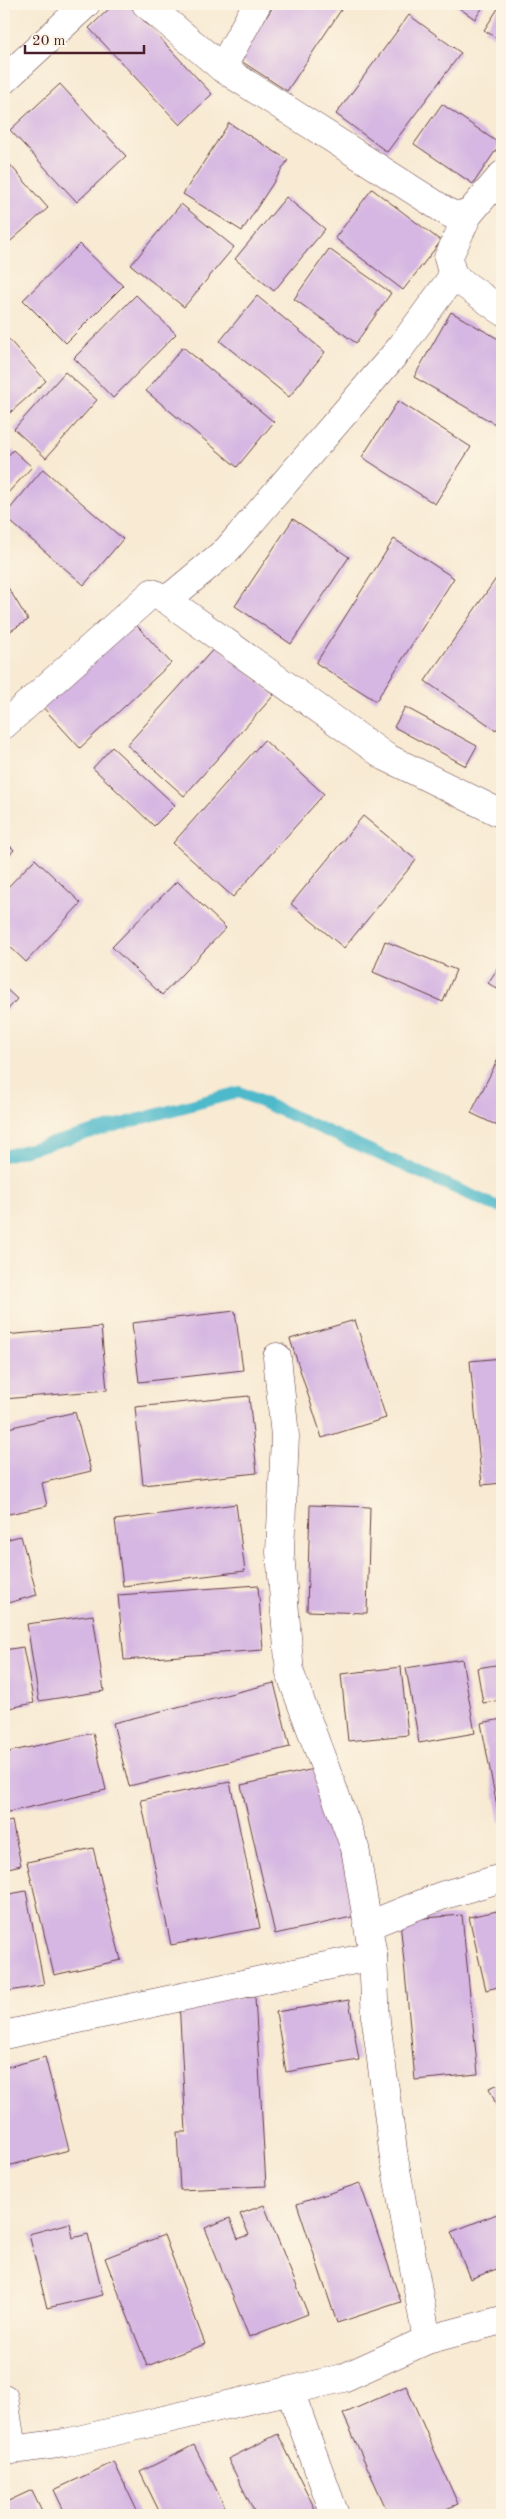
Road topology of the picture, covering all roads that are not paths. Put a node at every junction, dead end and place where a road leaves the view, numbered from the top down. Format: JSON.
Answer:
{"nodes":[{"id":1,"x":86,"y":4,"type":"edge"},
{"id":2,"x":146,"y":4,"type":"edge"},
{"id":3,"x":256,"y":4,"type":"edge"},
{"id":4,"x":222,"y":68,"type":"junction"},
{"id":5,"x":4,"y":80,"type":"edge"},
{"id":6,"x":502,"y":175,"type":"edge"},
{"id":7,"x":468,"y":215,"type":"junction"},
{"id":8,"x":453,"y":276,"type":"junction"},
{"id":9,"x":502,"y":311,"type":"edge"},
{"id":10,"x":167,"y":600,"type":"junction"},
{"id":11,"x":4,"y":725,"type":"edge"},
{"id":12,"x":502,"y":814,"type":"edge"},
{"id":13,"x":277,"y":1357,"type":"dead end"},
{"id":14,"x":502,"y":1878,"type":"edge"},
{"id":15,"x":369,"y":1925,"type":"junction"},
{"id":16,"x":373,"y":1956,"type":"junction"},
{"id":17,"x":4,"y":2035,"type":"edge"},
{"id":18,"x":502,"y":2320,"type":"edge"},
{"id":19,"x":427,"y":2340,"type":"junction"},
{"id":20,"x":290,"y":2391,"type":"junction"},
{"id":21,"x":4,"y":2398,"type":"edge"},
{"id":22,"x":8,"y":2450,"type":"edge"},
{"id":23,"x":335,"y":2515,"type":"edge"}],
"edges":[{"from":1,"to":5,"type":"street"},
{"from":2,"to":4,"type":"street"},
{"from":3,"to":4,"type":"street"},
{"from":4,"to":7,"type":"street"},
{"from":6,"to":7,"type":"street"},
{"from":7,"to":8,"type":"street"},
{"from":8,"to":9,"type":"street"},
{"from":8,"to":10,"type":"street"},
{"from":10,"to":11,"type":"street"},
{"from":10,"to":12,"type":"street"},
{"from":13,"to":15,"type":"street"},
{"from":14,"to":15,"type":"street"},
{"from":15,"to":16,"type":"street"},
{"from":16,"to":17,"type":"street"},
{"from":16,"to":19,"type":"street"},
{"from":18,"to":19,"type":"street"},
{"from":19,"to":20,"type":"street"},
{"from":20,"to":22,"type":"street"},
{"from":20,"to":23,"type":"street"},
{"from":21,"to":22,"type":"street"}]}
